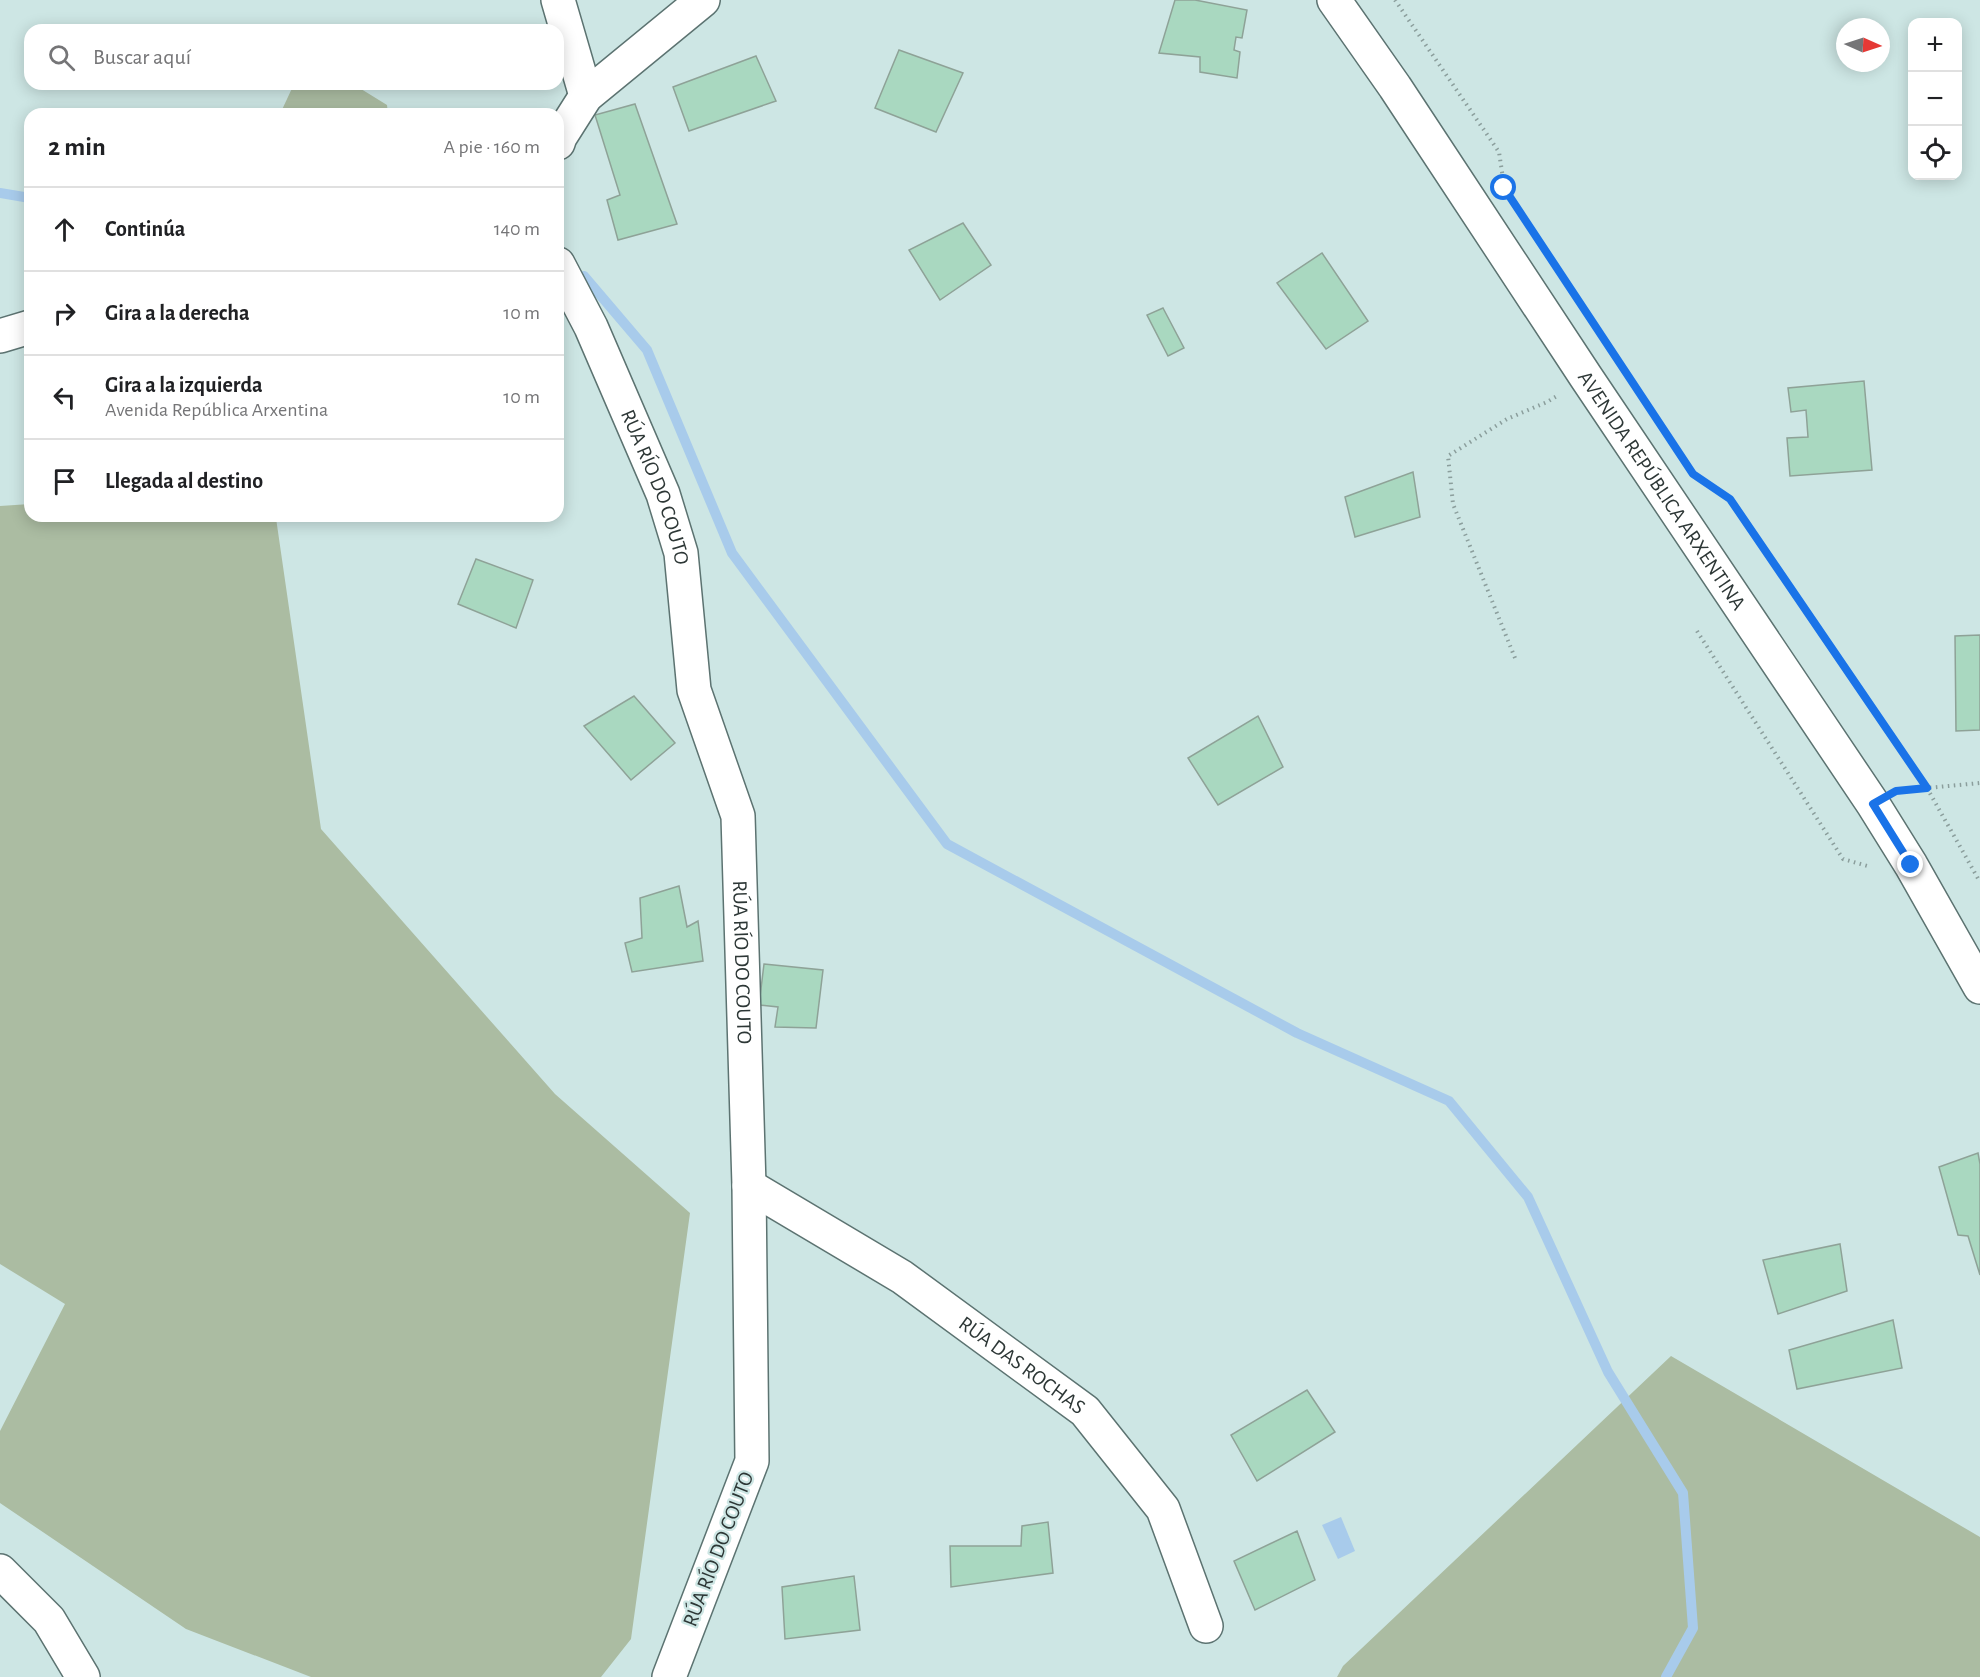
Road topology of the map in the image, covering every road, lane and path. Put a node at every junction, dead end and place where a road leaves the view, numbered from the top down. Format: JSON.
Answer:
{"nodes":[{"id":1,"x":558,"y":0,"type":"edge"},
{"id":2,"x":703,"y":0,"type":"edge"},
{"id":3,"x":1334,"y":0,"type":"edge"},
{"id":4,"x":1395,"y":0,"type":"edge"},
{"id":5,"x":586,"y":96,"type":"junction"},
{"id":6,"x":564,"y":131,"type":"edge"},
{"id":7,"x":1504,"y":188,"type":"dead end"},
{"id":8,"x":564,"y":275,"type":"edge"},
{"id":9,"x":24,"y":329,"type":"edge"},
{"id":10,"x":0,"y":336,"type":"edge"},
{"id":11,"x":1586,"y":377,"type":"junction"},
{"id":12,"x":1693,"y":474,"type":"dead end"},
{"id":13,"x":1697,"y":631,"type":"dead end"},
{"id":14,"x":1515,"y":658,"type":"dead end"},
{"id":15,"x":1980,"y":783,"type":"edge"},
{"id":16,"x":1927,"y":788,"type":"junction"},
{"id":17,"x":1873,"y":804,"type":"junction"},
{"id":18,"x":1878,"y":869,"type":"dead end"},
{"id":19,"x":1980,"y":882,"type":"edge"},
{"id":20,"x":1980,"y":987,"type":"edge"},
{"id":21,"x":749,"y":1186,"type":"junction"},
{"id":22,"x":0,"y":1571,"type":"edge"},
{"id":23,"x":1206,"y":1626,"type":"dead end"},
{"id":24,"x":83,"y":1677,"type":"edge"},
{"id":25,"x":669,"y":1677,"type":"edge"}],
"edges":[{"from":1,"to":5,"type":"street"},
{"from":2,"to":5,"type":"street"},
{"from":3,"to":11,"type":"street","name":"AVENIDA REPÚBLICA ARXENTINA"},
{"from":4,"to":7,"type":"path"},
{"from":5,"to":6,"type":"street"},
{"from":8,"to":21,"type":"street","name":"RÚA RÍO DO COUTO"},
{"from":9,"to":10,"type":"street"},
{"from":11,"to":14,"type":"path"},
{"from":11,"to":17,"type":"street","name":"AVENIDA REPÚBLICA ARXENTINA"},
{"from":12,"to":16,"type":"path"},
{"from":13,"to":18,"type":"path"},
{"from":15,"to":16,"type":"path"},
{"from":16,"to":17,"type":"path"},
{"from":16,"to":19,"type":"path"},
{"from":17,"to":20,"type":"street","name":"AVENIDA REPÚBLICA ARXENTINA"},
{"from":21,"to":23,"type":"street","name":"RÚA DAS ROCHAS"},
{"from":21,"to":25,"type":"street","name":"RÚA RÍO DO COUTO"},
{"from":22,"to":24,"type":"street"}]}
